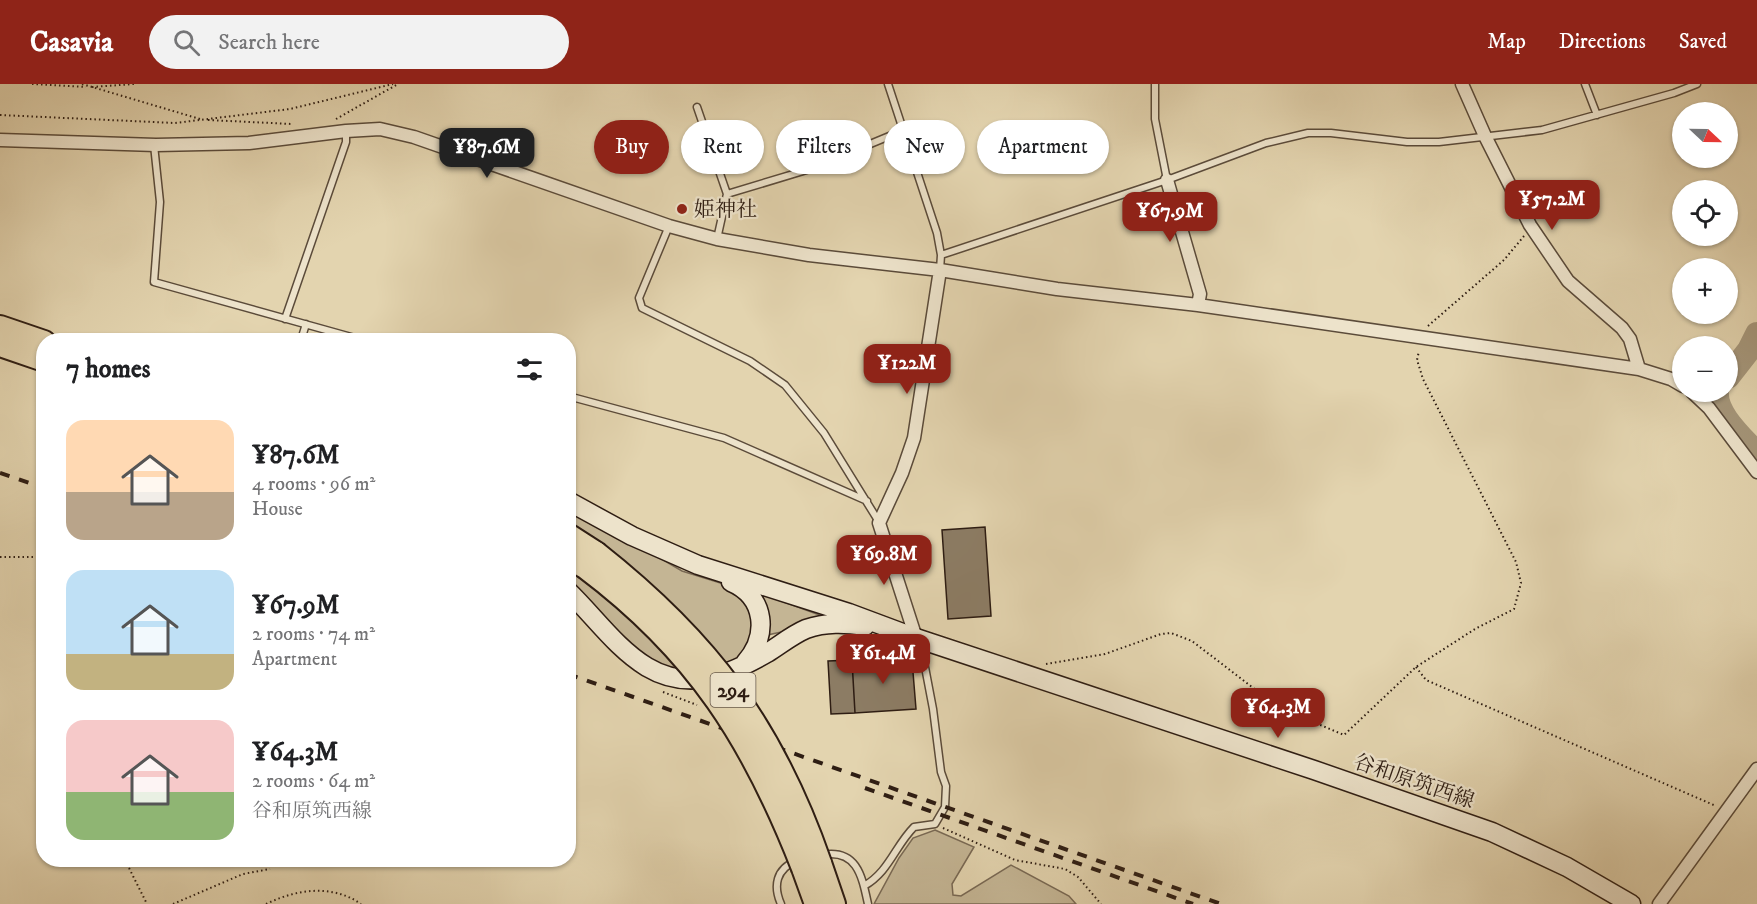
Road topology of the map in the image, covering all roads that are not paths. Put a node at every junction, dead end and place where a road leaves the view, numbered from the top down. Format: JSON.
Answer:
{"nodes":[{"id":1,"x":888,"y":84,"type":"edge"},
{"id":2,"x":1155,"y":84,"type":"edge"},
{"id":3,"x":1462,"y":84,"type":"edge"},
{"id":4,"x":1585,"y":84,"type":"edge"},
{"id":5,"x":1697,"y":84,"type":"edge"},
{"id":6,"x":697,"y":107,"type":"dead end"},
{"id":7,"x":1597,"y":115,"type":"junction"},
{"id":8,"x":901,"y":120,"type":"edge"},
{"id":9,"x":346,"y":131,"type":"junction"},
{"id":10,"x":1485,"y":136,"type":"junction"},
{"id":11,"x":884,"y":138,"type":"edge"},
{"id":12,"x":0,"y":140,"type":"edge"},
{"id":13,"x":154,"y":144,"type":"junction"},
{"id":14,"x":918,"y":174,"type":"edge"},
{"id":15,"x":1167,"y":180,"type":"junction"},
{"id":16,"x":727,"y":194,"type":"junction"},
{"id":17,"x":669,"y":226,"type":"junction"},
{"id":18,"x":717,"y":239,"type":"junction"},
{"id":19,"x":941,"y":255,"type":"junction"},
{"id":20,"x":940,"y":270,"type":"junction"},
{"id":21,"x":1198,"y":305,"type":"junction"},
{"id":22,"x":285,"y":319,"type":"junction"},
{"id":23,"x":306,"y":324,"type":"junction"},
{"id":24,"x":0,"y":327,"type":"edge"},
{"id":25,"x":303,"y":333,"type":"edge"},
{"id":26,"x":338,"y":333,"type":"edge"},
{"id":27,"x":36,"y":339,"type":"edge"},
{"id":28,"x":0,"y":345,"type":"edge"},
{"id":29,"x":36,"y":357,"type":"edge"},
{"id":30,"x":1639,"y":369,"type":"junction"},
{"id":31,"x":1672,"y":380,"type":"edge"},
{"id":32,"x":576,"y":398,"type":"edge"},
{"id":33,"x":1703,"y":402,"type":"edge"},
{"id":34,"x":1757,"y":472,"type":"edge"},
{"id":35,"x":867,"y":502,"type":"junction"},
{"id":36,"x":576,"y":505,"type":"edge"},
{"id":37,"x":879,"y":523,"type":"junction"},
{"id":38,"x":583,"y":559,"type":"edge"},
{"id":39,"x":698,"y":565,"type":"junction"},
{"id":40,"x":576,"y":599,"type":"edge"},
{"id":41,"x":907,"y":635,"type":"junction"},
{"id":42,"x":742,"y":666,"type":"junction"},
{"id":43,"x":1757,"y":769,"type":"edge"},
{"id":44,"x":811,"y":866,"type":"junction"},
{"id":45,"x":864,"y":886,"type":"junction"},
{"id":46,"x":782,"y":904,"type":"edge"},
{"id":47,"x":816,"y":904,"type":"edge"},
{"id":48,"x":834,"y":904,"type":"edge"},
{"id":49,"x":868,"y":904,"type":"edge"},
{"id":50,"x":1630,"y":904,"type":"edge"},
{"id":51,"x":1659,"y":904,"type":"edge"}],
"edges":[{"from":1,"to":8,"type":"lane"},
{"from":2,"to":15,"type":"lane"},
{"from":3,"to":10,"type":"street"},
{"from":4,"to":7,"type":"lane"},
{"from":5,"to":7,"type":"lane"},
{"from":6,"to":16,"type":"lane"},
{"from":7,"to":10,"type":"lane"},
{"from":9,"to":13,"type":"street"},
{"from":9,"to":17,"type":"street"},
{"from":9,"to":22,"type":"lane"},
{"from":10,"to":15,"type":"lane"},
{"from":10,"to":30,"type":"street"},
{"from":11,"to":16,"type":"lane"},
{"from":12,"to":13,"type":"street"},
{"from":13,"to":22,"type":"lane"},
{"from":14,"to":19,"type":"lane"},
{"from":15,"to":19,"type":"lane"},
{"from":15,"to":21,"type":"street"},
{"from":16,"to":18,"type":"lane"},
{"from":17,"to":18,"type":"street"},
{"from":17,"to":35,"type":"lane"},
{"from":18,"to":20,"type":"street"},
{"from":19,"to":20,"type":"lane"},
{"from":20,"to":21,"type":"street"},
{"from":20,"to":37,"type":"street"},
{"from":21,"to":30,"type":"street"},
{"from":22,"to":23,"type":"lane"},
{"from":23,"to":25,"type":"lane"},
{"from":23,"to":26,"type":"lane"},
{"from":24,"to":27,"type":"highway"},
{"from":28,"to":29,"type":"highway"},
{"from":30,"to":31,"type":"street"},
{"from":32,"to":35,"type":"lane"},
{"from":33,"to":34,"type":"street"},
{"from":35,"to":37,"type":"lane"},
{"from":36,"to":39,"type":"main road"},
{"from":37,"to":41,"type":"street"},
{"from":38,"to":44,"type":"highway","number":"294","bridge":true},
{"from":39,"to":41,"type":"main road"},
{"from":39,"to":42,"type":"main road"},
{"from":40,"to":42,"type":"main road"},
{"from":41,"to":42,"type":"main road"},
{"from":41,"to":45,"type":"lane"},
{"from":41,"to":50,"type":"main road","name":"谷和原筑西線"},
{"from":43,"to":51,"type":"street"},
{"from":44,"to":47,"type":"highway","number":"294"},
{"from":44,"to":48,"type":"highway","number":"294"},
{"from":45,"to":46,"type":"lane"},
{"from":45,"to":49,"type":"lane"}]}
